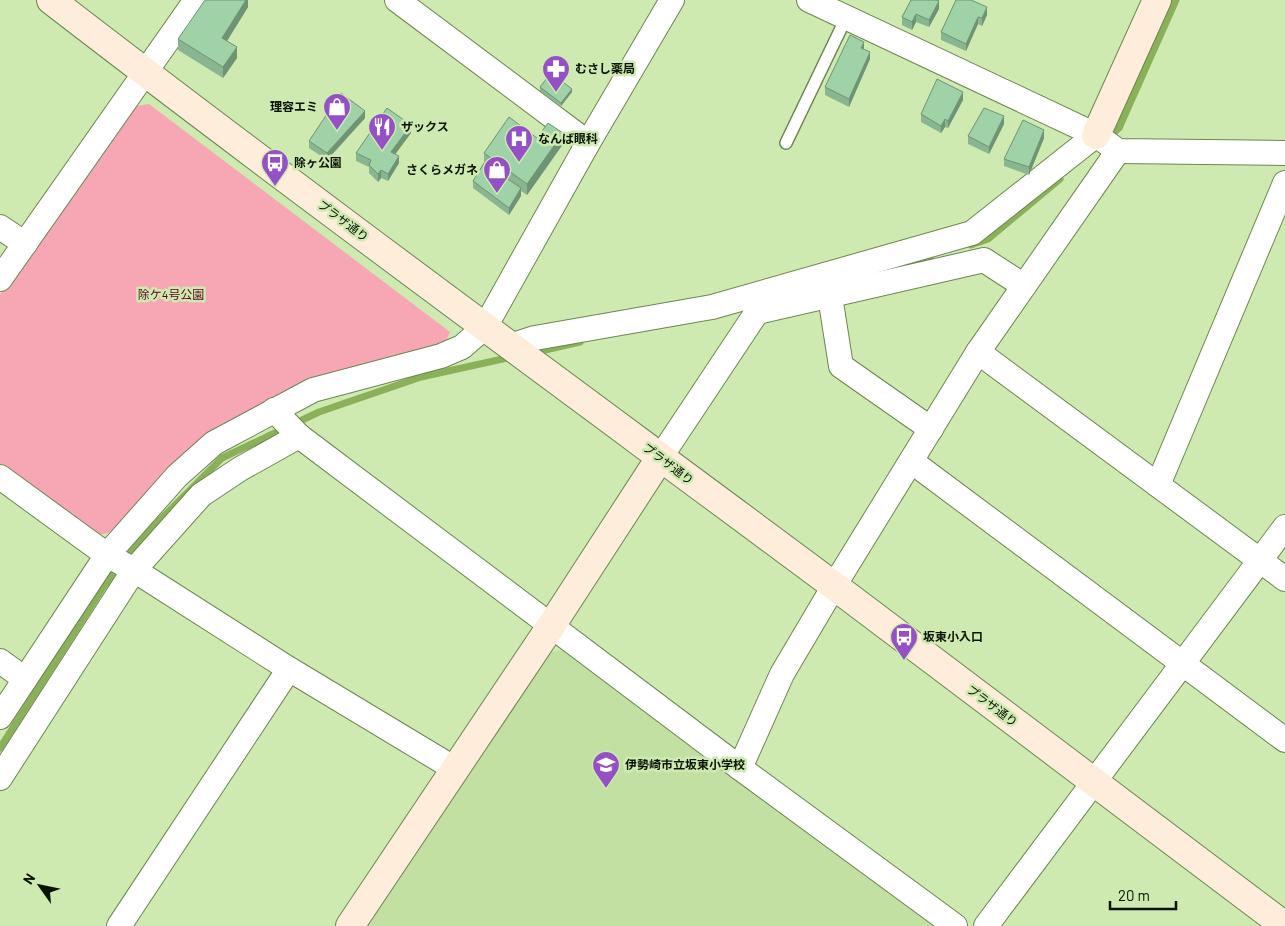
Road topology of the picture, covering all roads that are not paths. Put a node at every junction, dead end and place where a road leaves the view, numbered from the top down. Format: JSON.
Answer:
{"nodes":[{"id":1,"x":52,"y":0,"type":"edge"},
{"id":2,"x":196,"y":0,"type":"edge"},
{"id":3,"x":397,"y":0,"type":"edge"},
{"id":4,"x":672,"y":0,"type":"edge"},
{"id":5,"x":809,"y":0,"type":"edge"},
{"id":6,"x":1157,"y":0,"type":"edge"},
{"id":7,"x":846,"y":18,"type":"junction"},
{"id":8,"x":145,"y":72,"type":"junction"},
{"id":9,"x":786,"y":142,"type":"dead end"},
{"id":10,"x":588,"y":143,"type":"junction"},
{"id":11,"x":1107,"y":143,"type":"junction"},
{"id":12,"x":1285,"y":153,"type":"edge"},
{"id":13,"x":1285,"y":183,"type":"edge"},
{"id":14,"x":0,"y":227,"type":"edge"},
{"id":15,"x":25,"y":244,"type":"junction"},
{"id":16,"x":0,"y":279,"type":"edge"},
{"id":17,"x":1024,"y":286,"type":"junction"},
{"id":18,"x":830,"y":296,"type":"junction"},
{"id":19,"x":485,"y":327,"type":"junction"},
{"id":20,"x":510,"y":346,"type":"junction"},
{"id":21,"x":978,"y":352,"type":"junction"},
{"id":22,"x":274,"y":410,"type":"junction"},
{"id":23,"x":931,"y":429,"type":"junction"},
{"id":24,"x":299,"y":436,"type":"junction"},
{"id":25,"x":660,"y":458,"type":"junction"},
{"id":26,"x":911,"y":461,"type":"junction"},
{"id":27,"x":0,"y":477,"type":"edge"},
{"id":28,"x":1158,"y":485,"type":"junction"},
{"id":29,"x":1285,"y":527,"type":"edge"},
{"id":30,"x":107,"y":555,"type":"junction"},
{"id":31,"x":1260,"y":561,"type":"junction"},
{"id":32,"x":134,"y":570,"type":"junction"},
{"id":33,"x":1285,"y":579,"type":"edge"},
{"id":34,"x":834,"y":586,"type":"junction"},
{"id":35,"x":551,"y":626,"type":"junction"},
{"id":36,"x":0,"y":662,"type":"edge"},
{"id":37,"x":1184,"y":663,"type":"junction"},
{"id":38,"x":289,"y":669,"type":"junction"},
{"id":39,"x":25,"y":679,"type":"junction"},
{"id":40,"x":0,"y":717,"type":"edge"},
{"id":41,"x":1285,"y":740,"type":"edge"},
{"id":42,"x":740,"y":768,"type":"junction"},
{"id":43,"x":455,"y":769,"type":"junction"},
{"id":44,"x":0,"y":778,"type":"edge"},
{"id":45,"x":1094,"y":782,"type":"junction"},
{"id":46,"x":119,"y":926,"type":"edge"},
{"id":47,"x":350,"y":926,"type":"edge"},
{"id":48,"x":955,"y":926,"type":"edge"},
{"id":49,"x":986,"y":926,"type":"edge"},
{"id":50,"x":1285,"y":926,"type":"edge"}],
"edges":[{"from":1,"to":8,"type":"street","name":"プラザ通り"},
{"from":2,"to":8,"type":"street"},
{"from":3,"to":10,"type":"street"},
{"from":4,"to":10,"type":"street"},
{"from":5,"to":7,"type":"street"},
{"from":6,"to":11,"type":"street"},
{"from":7,"to":9,"type":"lane"},
{"from":7,"to":11,"type":"street"},
{"from":8,"to":15,"type":"street"},
{"from":8,"to":19,"type":"street","name":"プラザ通り"},
{"from":10,"to":19,"type":"street"},
{"from":11,"to":12,"type":"street"},
{"from":11,"to":17,"type":"street"},
{"from":11,"to":20,"type":"street"},
{"from":13,"to":28,"type":"street"},
{"from":14,"to":15,"type":"street"},
{"from":15,"to":16,"type":"street"},
{"from":17,"to":18,"type":"street"},
{"from":17,"to":21,"type":"street"},
{"from":18,"to":23,"type":"street"},
{"from":18,"to":25,"type":"street"},
{"from":19,"to":20,"type":"street","name":"プラザ通り"},
{"from":19,"to":22,"type":"street"},
{"from":20,"to":25,"type":"street","name":"プラザ通り"},
{"from":21,"to":23,"type":"street"},
{"from":21,"to":28,"type":"street"},
{"from":22,"to":24,"type":"street"},
{"from":22,"to":30,"type":"street"},
{"from":23,"to":26,"type":"street"},
{"from":24,"to":32,"type":"street"},
{"from":24,"to":35,"type":"street"},
{"from":25,"to":34,"type":"street","name":"プラザ通り"},
{"from":25,"to":35,"type":"street"},
{"from":26,"to":34,"type":"street"},
{"from":26,"to":37,"type":"street"},
{"from":27,"to":30,"type":"street"},
{"from":28,"to":31,"type":"street"},
{"from":29,"to":31,"type":"street"},
{"from":30,"to":32,"type":"street"},
{"from":30,"to":39,"type":"street"},
{"from":31,"to":33,"type":"street"},
{"from":31,"to":37,"type":"street"},
{"from":32,"to":38,"type":"street"},
{"from":32,"to":44,"type":"street"},
{"from":34,"to":42,"type":"street"},
{"from":34,"to":45,"type":"street","name":"プラザ通り"},
{"from":35,"to":42,"type":"street"},
{"from":35,"to":43,"type":"street"},
{"from":36,"to":39,"type":"street"},
{"from":37,"to":41,"type":"street"},
{"from":37,"to":45,"type":"street"},
{"from":38,"to":43,"type":"street"},
{"from":38,"to":46,"type":"street"},
{"from":39,"to":40,"type":"street"},
{"from":42,"to":48,"type":"street"},
{"from":43,"to":47,"type":"street"},
{"from":45,"to":49,"type":"street"},
{"from":45,"to":50,"type":"street","name":"プラザ通り"}]}
